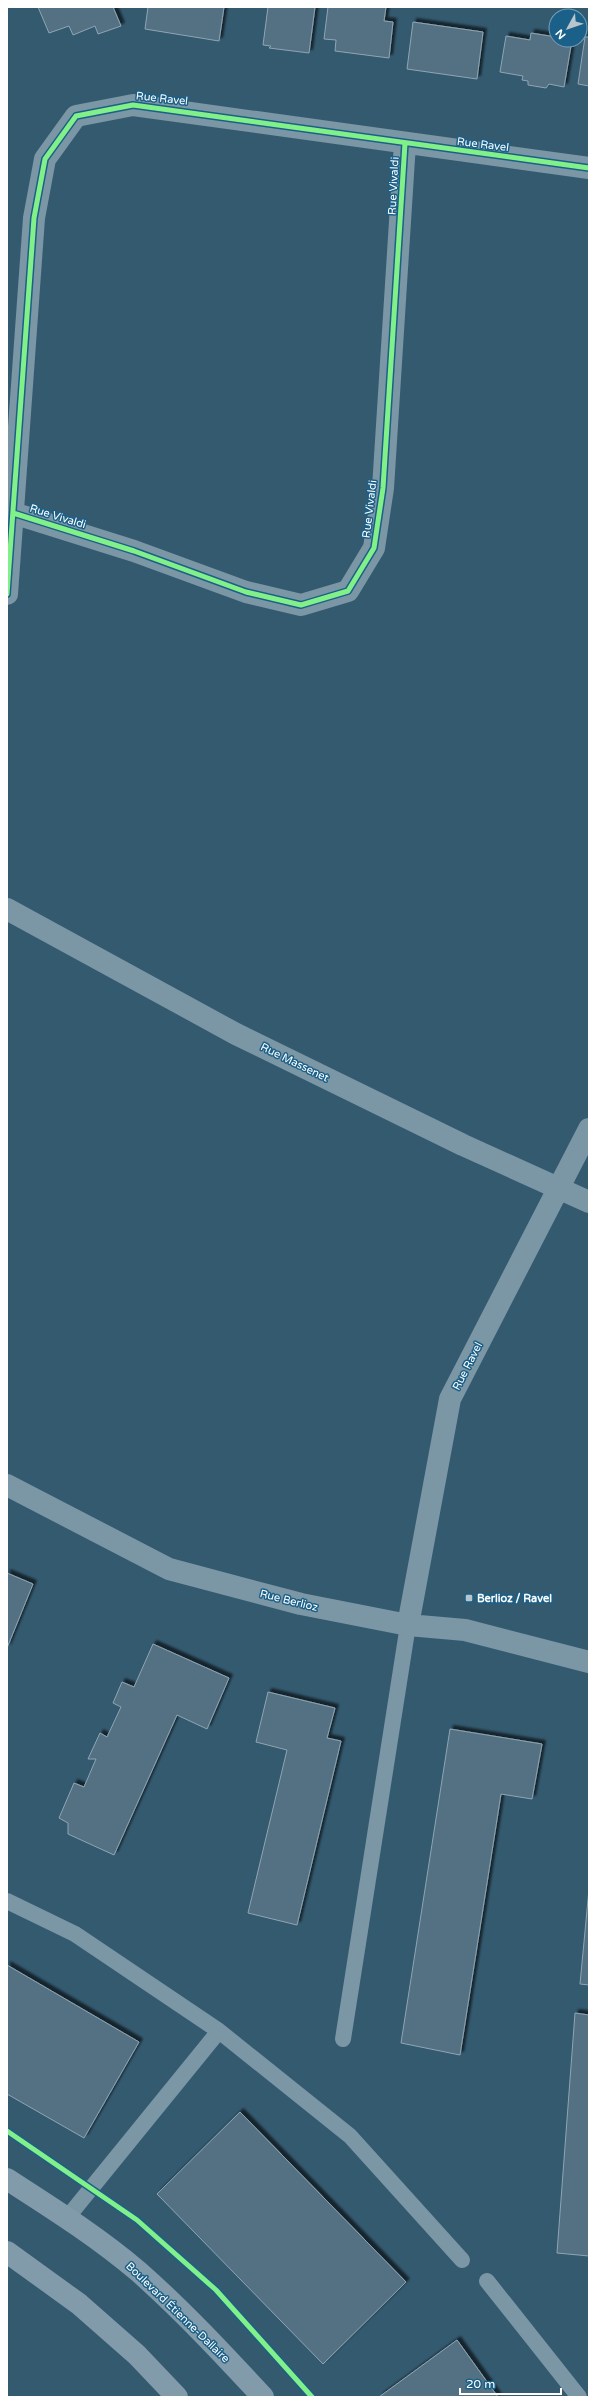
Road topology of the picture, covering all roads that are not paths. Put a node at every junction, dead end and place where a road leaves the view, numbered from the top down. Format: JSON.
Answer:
{"nodes":[{"id":1,"x":406,"y":143,"type":"junction"},
{"id":2,"x":589,"y":168,"type":"edge"},
{"id":3,"x":13,"y":513,"type":"junction"},
{"id":4,"x":7,"y":594,"type":"edge"},
{"id":5,"x":7,"y":909,"type":"edge"},
{"id":6,"x":589,"y":1129,"type":"edge"},
{"id":7,"x":558,"y":1188,"type":"junction"},
{"id":8,"x":589,"y":1202,"type":"edge"},
{"id":9,"x":7,"y":1485,"type":"edge"},
{"id":10,"x":408,"y":1625,"type":"junction"},
{"id":11,"x":589,"y":1662,"type":"edge"},
{"id":12,"x":7,"y":1901,"type":"edge"},
{"id":13,"x":219,"y":2031,"type":"junction"},
{"id":14,"x":343,"y":2039,"type":"dead end"},
{"id":15,"x":7,"y":2179,"type":"edge"},
{"id":16,"x":67,"y":2218,"type":"junction"},
{"id":17,"x":7,"y":2252,"type":"edge"},
{"id":18,"x":462,"y":2260,"type":"dead end"},
{"id":19,"x":487,"y":2281,"type":"dead end"},
{"id":20,"x":177,"y":2397,"type":"edge"},
{"id":21,"x":263,"y":2397,"type":"edge"},
{"id":22,"x":579,"y":2397,"type":"edge"}],
"edges":[{"from":1,"to":2,"type":"street","name":"Rue Ravel"},
{"from":1,"to":3,"type":"street","name":"Rue Ravel"},
{"from":1,"to":3,"type":"street","name":"Rue Vivaldi"},
{"from":3,"to":4,"type":"street","name":"Rue Ravel"},
{"from":5,"to":7,"type":"street","name":"Rue Massenet"},
{"from":6,"to":7,"type":"street","name":"Rue Ravel"},
{"from":7,"to":8,"type":"street","name":"Rue Massenet"},
{"from":7,"to":10,"type":"street","name":"Rue Ravel"},
{"from":9,"to":10,"type":"street","name":"Rue Berlioz"},
{"from":10,"to":11,"type":"street","name":"Rue Berlioz"},
{"from":10,"to":14,"type":"lane"},
{"from":12,"to":13,"type":"lane"},
{"from":13,"to":16,"type":"lane"},
{"from":13,"to":18,"type":"lane"},
{"from":15,"to":16,"type":"street","name":"Boulevard Étienne-Dallaire"},
{"from":16,"to":21,"type":"street","name":"Boulevard Étienne-Dallaire"},
{"from":17,"to":20,"type":"street"},
{"from":19,"to":22,"type":"lane"}]}
